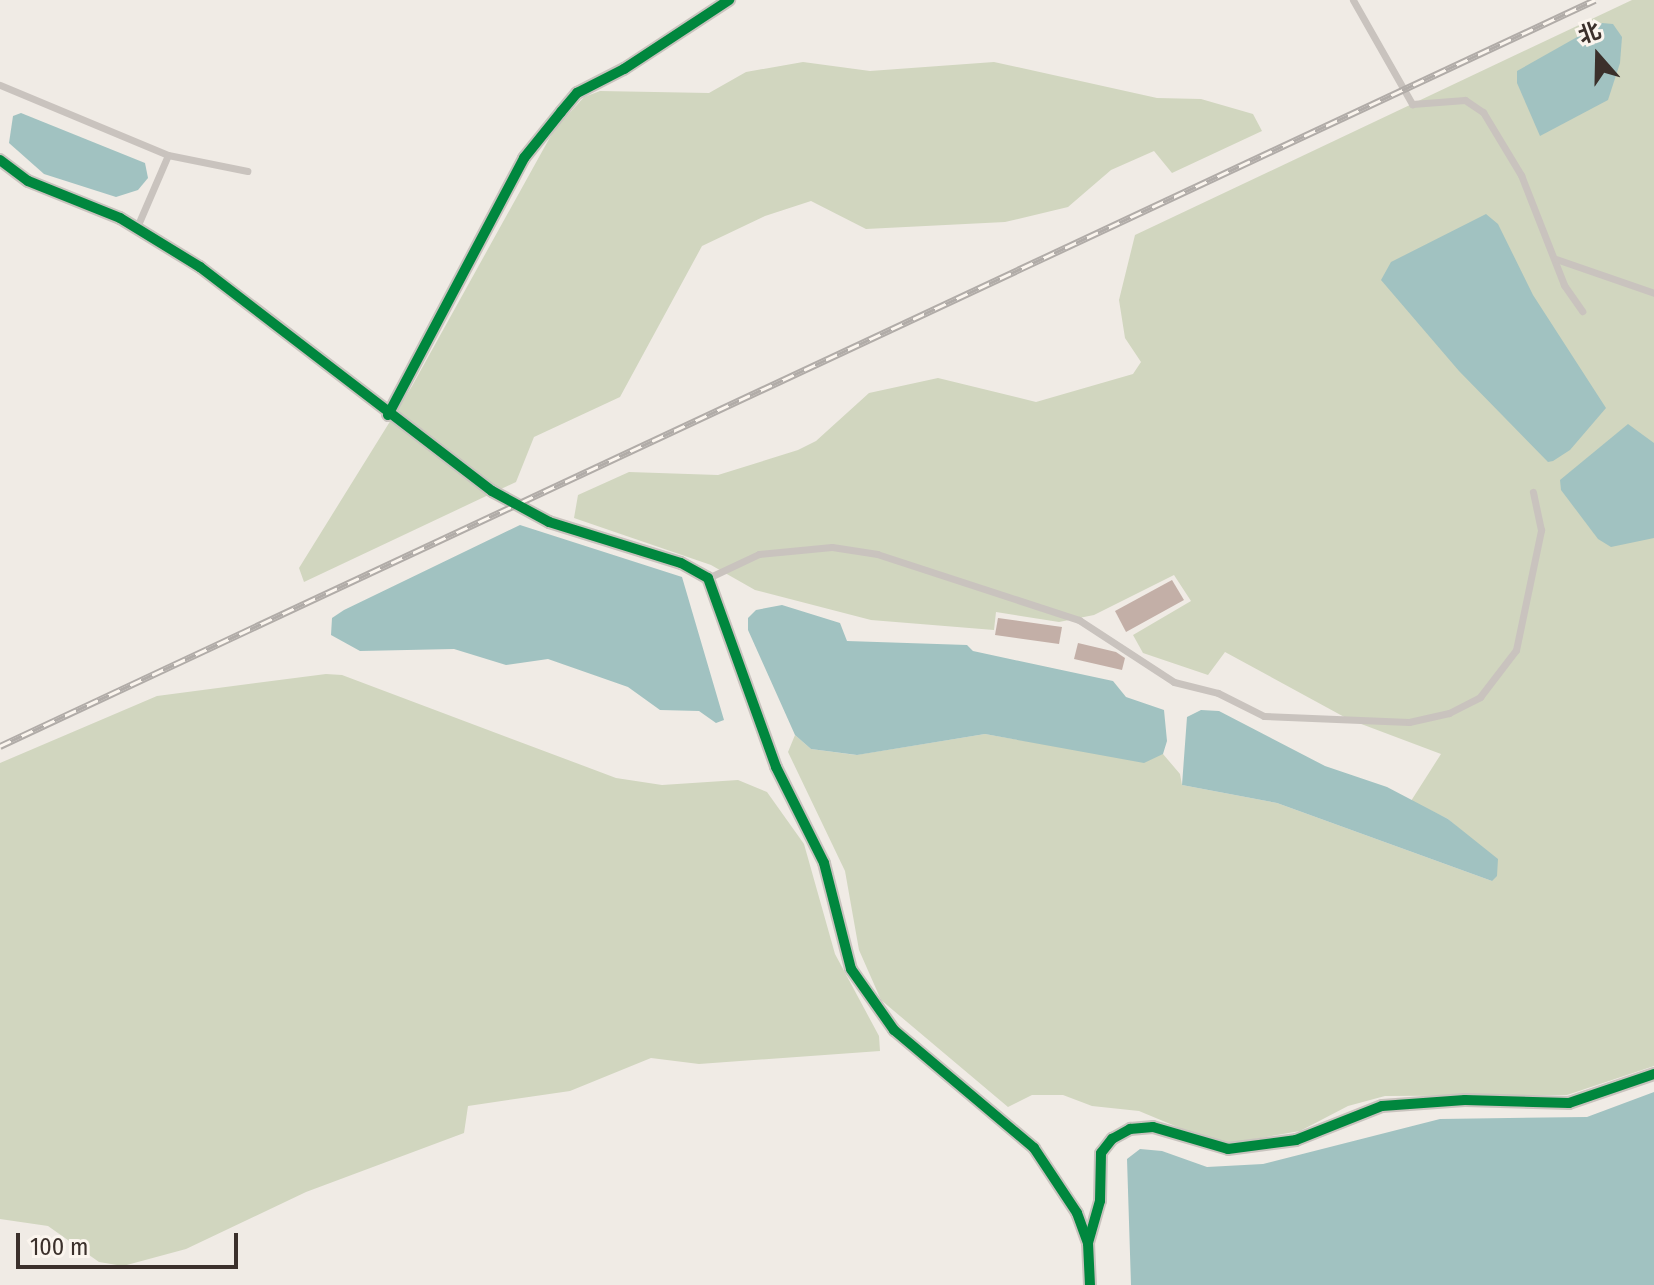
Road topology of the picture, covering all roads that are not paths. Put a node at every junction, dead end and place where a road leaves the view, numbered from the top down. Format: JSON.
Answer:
{"nodes":[{"id":1,"x":729,"y":0,"type":"edge"},
{"id":2,"x":1353,"y":0,"type":"edge"},
{"id":3,"x":0,"y":85,"type":"edge"},
{"id":4,"x":168,"y":155,"type":"junction"},
{"id":5,"x":0,"y":160,"type":"edge"},
{"id":6,"x":247,"y":171,"type":"dead end"},
{"id":7,"x":137,"y":227,"type":"junction"},
{"id":8,"x":1556,"y":259,"type":"junction"},
{"id":9,"x":1654,"y":293,"type":"edge"},
{"id":10,"x":1582,"y":311,"type":"dead end"},
{"id":11,"x":388,"y":415,"type":"junction"},
{"id":12,"x":1533,"y":492,"type":"dead end"},
{"id":13,"x":708,"y":578,"type":"junction"},
{"id":14,"x":1654,"y":1074,"type":"edge"},
{"id":15,"x":1088,"y":1243,"type":"junction"},
{"id":16,"x":1090,"y":1285,"type":"edge"}],
"edges":[{"from":1,"to":11,"type":"street"},
{"from":2,"to":8,"type":"lane"},
{"from":3,"to":4,"type":"lane"},
{"from":4,"to":6,"type":"lane"},
{"from":4,"to":7,"type":"lane"},
{"from":5,"to":7,"type":"street"},
{"from":7,"to":11,"type":"street"},
{"from":8,"to":9,"type":"lane"},
{"from":8,"to":10,"type":"lane"},
{"from":11,"to":13,"type":"street"},
{"from":12,"to":13,"type":"lane"},
{"from":13,"to":15,"type":"street"},
{"from":14,"to":15,"type":"street"},
{"from":15,"to":16,"type":"street"}]}
